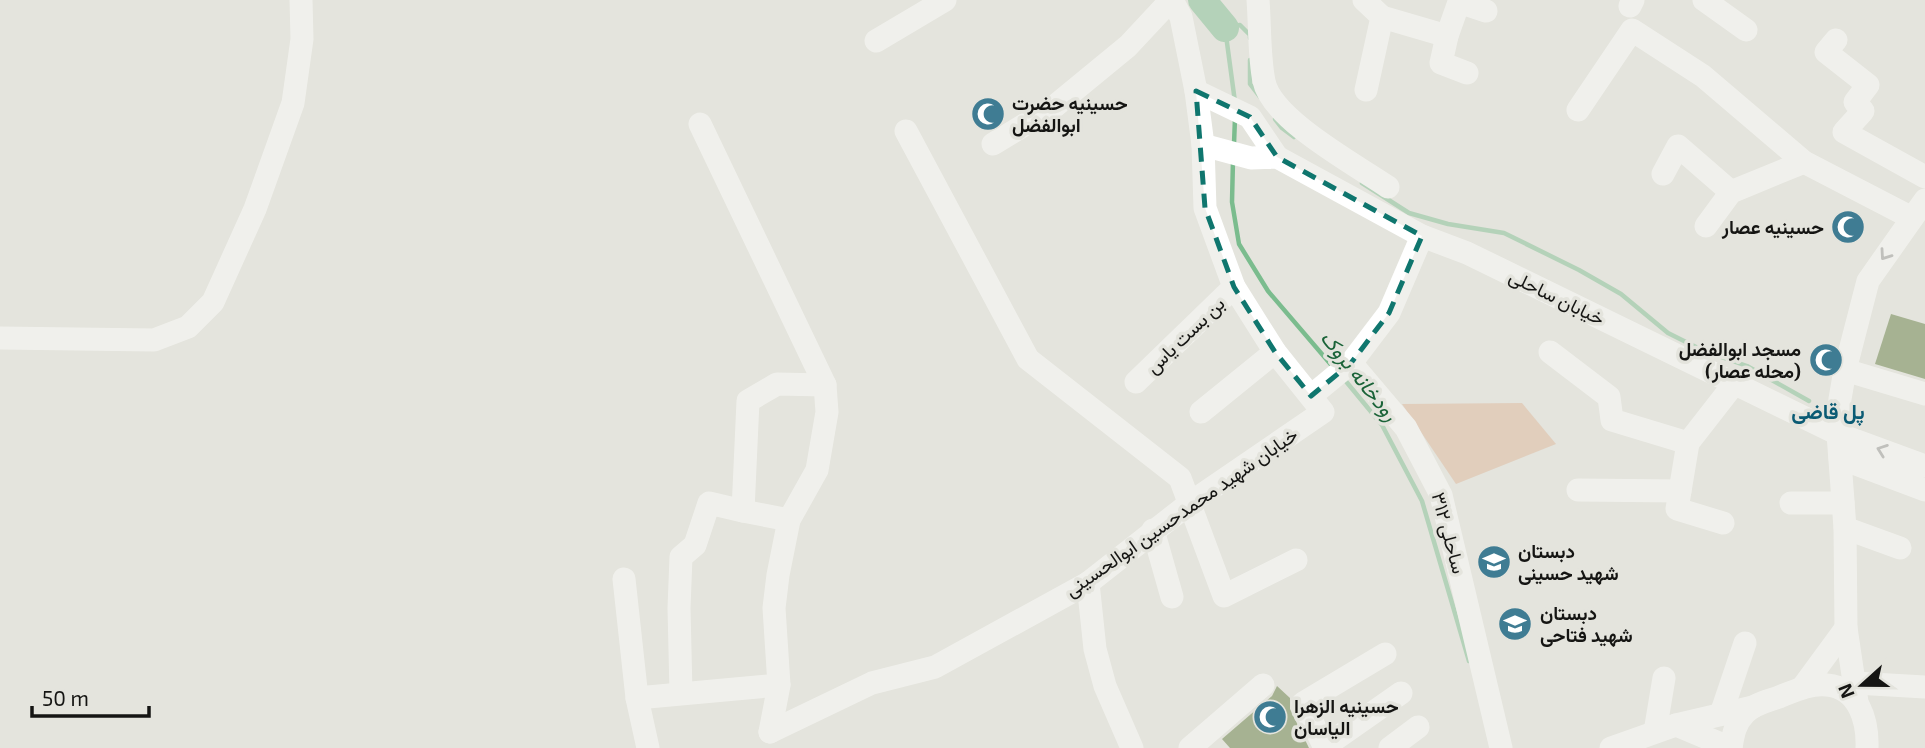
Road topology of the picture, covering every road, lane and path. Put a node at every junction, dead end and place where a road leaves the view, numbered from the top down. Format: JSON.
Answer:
{"nodes":[{"id":1,"x":301,"y":0,"type":"edge"},
{"id":2,"x":945,"y":0,"type":"edge"},
{"id":3,"x":1172,"y":0,"type":"edge"},
{"id":4,"x":1258,"y":0,"type":"edge"},
{"id":5,"x":1364,"y":0,"type":"edge"},
{"id":6,"x":1706,"y":0,"type":"edge"},
{"id":7,"x":1486,"y":11,"type":"dead end"},
{"id":8,"x":1382,"y":17,"type":"junction"},
{"id":9,"x":1746,"y":30,"type":"dead end"},
{"id":10,"x":1447,"y":36,"type":"junction"},
{"id":11,"x":1836,"y":40,"type":"dead end"},
{"id":12,"x":876,"y":41,"type":"dead end"},
{"id":13,"x":1467,"y":73,"type":"dead end"},
{"id":14,"x":1366,"y":90,"type":"dead end"},
{"id":15,"x":1196,"y":91,"type":"junction"},
{"id":16,"x":1578,"y":110,"type":"dead end"},
{"id":17,"x":700,"y":124,"type":"dead end"},
{"id":18,"x":1298,"y":127,"type":"junction"},
{"id":19,"x":906,"y":131,"type":"dead end"},
{"id":20,"x":993,"y":144,"type":"dead end"},
{"id":21,"x":1210,"y":147,"type":"junction"},
{"id":22,"x":1281,"y":159,"type":"junction"},
{"id":23,"x":1804,"y":162,"type":"junction"},
{"id":24,"x":1663,"y":174,"type":"dead end"},
{"id":25,"x":1925,"y":177,"type":"edge"},
{"id":26,"x":1388,"y":187,"type":"dead end"},
{"id":27,"x":1731,"y":192,"type":"junction"},
{"id":28,"x":1918,"y":209,"type":"edge"},
{"id":29,"x":1706,"y":226,"type":"dead end"},
{"id":30,"x":1422,"y":236,"type":"junction"},
{"id":31,"x":1234,"y":287,"type":"junction"},
{"id":32,"x":0,"y":338,"type":"edge"},
{"id":33,"x":1275,"y":352,"type":"junction"},
{"id":34,"x":1550,"y":352,"type":"dead end"},
{"id":35,"x":1351,"y":363,"type":"junction"},
{"id":36,"x":1845,"y":370,"type":"junction"},
{"id":37,"x":1136,"y":382,"type":"dead end"},
{"id":38,"x":1734,"y":384,"type":"junction"},
{"id":39,"x":825,"y":386,"type":"junction"},
{"id":40,"x":1925,"y":394,"type":"edge"},
{"id":41,"x":1317,"y":404,"type":"junction"},
{"id":42,"x":1201,"y":412,"type":"dead end"},
{"id":43,"x":1838,"y":434,"type":"junction"},
{"id":44,"x":1688,"y":443,"type":"junction"},
{"id":45,"x":1840,"y":458,"type":"junction"},
{"id":46,"x":1925,"y":466,"type":"edge"},
{"id":47,"x":1578,"y":490,"type":"dead end"},
{"id":48,"x":1925,"y":490,"type":"edge"},
{"id":49,"x":1680,"y":491,"type":"junction"},
{"id":50,"x":1190,"y":503,"type":"junction"},
{"id":51,"x":1791,"y":503,"type":"dead end"},
{"id":52,"x":1843,"y":503,"type":"junction"},
{"id":53,"x":743,"y":511,"type":"junction"},
{"id":54,"x":789,"y":520,"type":"junction"},
{"id":55,"x":1723,"y":523,"type":"dead end"},
{"id":56,"x":1845,"y":528,"type":"junction"},
{"id":57,"x":1153,"y":530,"type":"junction"},
{"id":58,"x":1900,"y":548,"type":"dead end"},
{"id":59,"x":1296,"y":560,"type":"dead end"},
{"id":60,"x":624,"y":579,"type":"dead end"},
{"id":61,"x":1088,"y":583,"type":"junction"},
{"id":62,"x":1172,"y":597,"type":"dead end"},
{"id":63,"x":1846,"y":628,"type":"junction"},
{"id":64,"x":1745,"y":643,"type":"dead end"},
{"id":65,"x":1385,"y":654,"type":"dead end"},
{"id":66,"x":1664,"y":678,"type":"dead end"},
{"id":67,"x":779,"y":685,"type":"junction"},
{"id":68,"x":1263,"y":685,"type":"dead end"},
{"id":69,"x":1925,"y":687,"type":"edge"},
{"id":70,"x":1802,"y":688,"type":"junction"},
{"id":71,"x":681,"y":693,"type":"junction"},
{"id":72,"x":1401,"y":693,"type":"dead end"},
{"id":73,"x":1856,"y":693,"type":"junction"},
{"id":74,"x":637,"y":698,"type":"junction"},
{"id":75,"x":1752,"y":706,"type":"junction"},
{"id":76,"x":1721,"y":714,"type":"junction"},
{"id":77,"x":1418,"y":727,"type":"dead end"},
{"id":78,"x":1666,"y":729,"type":"junction"},
{"id":79,"x":1325,"y":747,"type":"edge"},
{"id":80,"x":648,"y":748,"type":"edge"},
{"id":81,"x":1132,"y":748,"type":"edge"},
{"id":82,"x":1190,"y":748,"type":"edge"},
{"id":83,"x":1390,"y":748,"type":"edge"},
{"id":84,"x":1501,"y":748,"type":"edge"},
{"id":85,"x":1611,"y":748,"type":"edge"},
{"id":86,"x":1731,"y":748,"type":"edge"},
{"id":87,"x":1867,"y":748,"type":"edge"}],
"edges":[{"from":1,"to":32,"type":"street"},
{"from":2,"to":12,"type":"street"},
{"from":3,"to":15,"type":"street"},
{"from":3,"to":20,"type":"street"},
{"from":4,"to":18,"type":"street"},
{"from":5,"to":8,"type":"street"},
{"from":6,"to":9,"type":"street"},
{"from":7,"to":10,"type":"street"},
{"from":8,"to":10,"type":"street"},
{"from":8,"to":14,"type":"street"},
{"from":10,"to":13,"type":"street"},
{"from":11,"to":25,"type":"street"},
{"from":15,"to":21,"type":"street"},
{"from":15,"to":22,"type":"street","name":"خیابان ساحلی"},
{"from":16,"to":23,"type":"street"},
{"from":17,"to":39,"type":"street"},
{"from":18,"to":22,"type":"street"},
{"from":18,"to":26,"type":"street"},
{"from":19,"to":50,"type":"street"},
{"from":21,"to":22,"type":"street","name":"خیابان ساحلی"},
{"from":21,"to":31,"type":"street"},
{"from":22,"to":30,"type":"street","name":"خیابان ساحلی"},
{"from":23,"to":27,"type":"street"},
{"from":23,"to":28,"type":"street"},
{"from":24,"to":27,"type":"street"},
{"from":27,"to":29,"type":"street"},
{"from":28,"to":36,"type":"street","one_way":true},
{"from":30,"to":35,"type":"street"},
{"from":30,"to":38,"type":"street","name":"خیابان ساحلی"},
{"from":31,"to":33,"type":"street"},
{"from":31,"to":37,"type":"street","name":"بن بست یاس"},
{"from":33,"to":41,"type":"street"},
{"from":33,"to":42,"type":"street"},
{"from":34,"to":44,"type":"street"},
{"from":35,"to":41,"type":"street","name":"خیابان شهید محمدحسین ابوالحسینی"},
{"from":35,"to":84,"type":"street","name":"ساحلی ۳۱۲"},
{"from":36,"to":40,"type":"street"},
{"from":36,"to":43,"type":"street"},
{"from":38,"to":43,"type":"street","name":"خیابان ساحلی"},
{"from":38,"to":44,"type":"street"},
{"from":39,"to":53,"type":"street"},
{"from":39,"to":54,"type":"street"},
{"from":41,"to":50,"type":"street","name":"خیابان شهید محمدحسین ابوالحسینی"},
{"from":43,"to":45,"type":"street"},
{"from":46,"to":43,"type":"street","name":"خیابان ساحلی","one_way":true},
{"from":44,"to":49,"type":"street"},
{"from":45,"to":48,"type":"street"},
{"from":45,"to":52,"type":"street"},
{"from":47,"to":49,"type":"street"},
{"from":49,"to":55,"type":"street"},
{"from":50,"to":57,"type":"street","name":"خیابان شهید محمدحسین ابوالحسینی"},
{"from":50,"to":59,"type":"street"},
{"from":51,"to":52,"type":"street"},
{"from":52,"to":56,"type":"street"},
{"from":53,"to":54,"type":"street"},
{"from":53,"to":71,"type":"street"},
{"from":54,"to":67,"type":"street"},
{"from":56,"to":58,"type":"street"},
{"from":56,"to":63,"type":"street"},
{"from":57,"to":61,"type":"street","name":"خیابان شهید محمدحسین ابوالحسینی"},
{"from":57,"to":62,"type":"street"},
{"from":60,"to":74,"type":"street"},
{"from":61,"to":67,"type":"street","name":"خیابان شهید محمدحسین ابوالحسینی"},
{"from":61,"to":81,"type":"street"},
{"from":63,"to":70,"type":"street"},
{"from":63,"to":73,"type":"street"},
{"from":64,"to":76,"type":"street"},
{"from":65,"to":79,"type":"street"},
{"from":66,"to":78,"type":"street"},
{"from":67,"to":71,"type":"street"},
{"from":68,"to":82,"type":"street"},
{"from":69,"to":73,"type":"street"},
{"from":70,"to":73,"type":"street"},
{"from":70,"to":75,"type":"street"},
{"from":71,"to":74,"type":"street"},
{"from":72,"to":79,"type":"street"},
{"from":73,"to":87,"type":"street"},
{"from":74,"to":80,"type":"street"},
{"from":75,"to":76,"type":"street"},
{"from":75,"to":86,"type":"street"},
{"from":76,"to":78,"type":"street"},
{"from":77,"to":83,"type":"street"},
{"from":78,"to":85,"type":"street"},
{"from":78,"to":86,"type":"street"}]}
